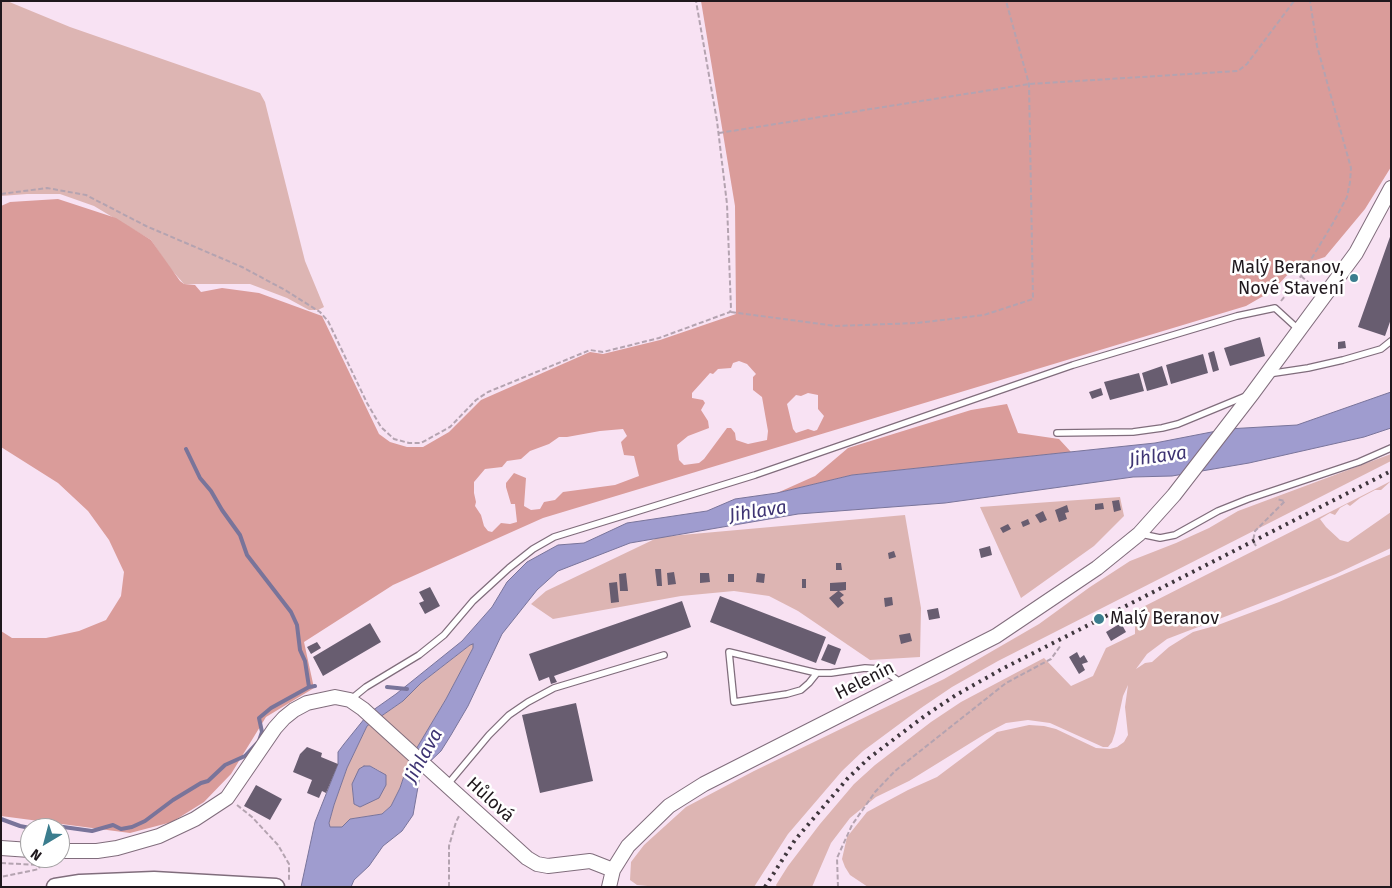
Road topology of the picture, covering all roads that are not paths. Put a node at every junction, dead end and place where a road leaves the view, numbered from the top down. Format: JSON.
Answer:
{"nodes":[{"id":1,"x":1391,"y":188,"type":"edge"},
{"id":2,"x":1298,"y":329,"type":"junction"},
{"id":3,"x":1391,"y":341,"type":"edge"},
{"id":4,"x":1266,"y":374,"type":"junction"},
{"id":5,"x":1252,"y":394,"type":"junction"},
{"id":6,"x":1057,"y":433,"type":"dead end"},
{"id":7,"x":1391,"y":448,"type":"edge"},
{"id":8,"x":1139,"y":534,"type":"junction"},
{"id":9,"x":664,"y":655,"type":"dead end"},
{"id":10,"x":817,"y":674,"type":"junction"},
{"id":11,"x":900,"y":684,"type":"junction"},
{"id":12,"x":350,"y":700,"type":"junction"},
{"id":13,"x":446,"y":786,"type":"junction"},
{"id":14,"x":1,"y":848,"type":"edge"},
{"id":15,"x":20,"y":849,"type":"edge"},
{"id":16,"x":70,"y":851,"type":"edge"},
{"id":17,"x":613,"y":870,"type":"junction"},
{"id":18,"x":55,"y":887,"type":"edge"},
{"id":19,"x":276,"y":887,"type":"edge"},
{"id":20,"x":609,"y":887,"type":"edge"}],
"edges":[{"from":1,"to":2,"type":"street","name":"Helenín"},
{"from":2,"to":4,"type":"street","name":"Helenín"},
{"from":2,"to":12,"type":"lane"},
{"from":3,"to":4,"type":"lane"},
{"from":4,"to":5,"type":"street","name":"Helenín"},
{"from":5,"to":6,"type":"lane"},
{"from":5,"to":8,"type":"street","name":"Helenín"},
{"from":7,"to":8,"type":"lane"},
{"from":8,"to":11,"type":"street","name":"Helenín"},
{"from":9,"to":13,"type":"lane"},
{"from":10,"to":10,"type":"lane"},
{"from":10,"to":11,"type":"lane"},
{"from":11,"to":17,"type":"street","name":"Helenín"},
{"from":12,"to":13,"type":"street","name":"Hůlová"},
{"from":12,"to":16,"type":"street"},
{"from":13,"to":17,"type":"street","name":"Hůlová"},
{"from":14,"to":15,"type":"street"},
{"from":17,"to":20,"type":"street","name":"Helenín"},
{"from":18,"to":19,"type":"main road"}]}
